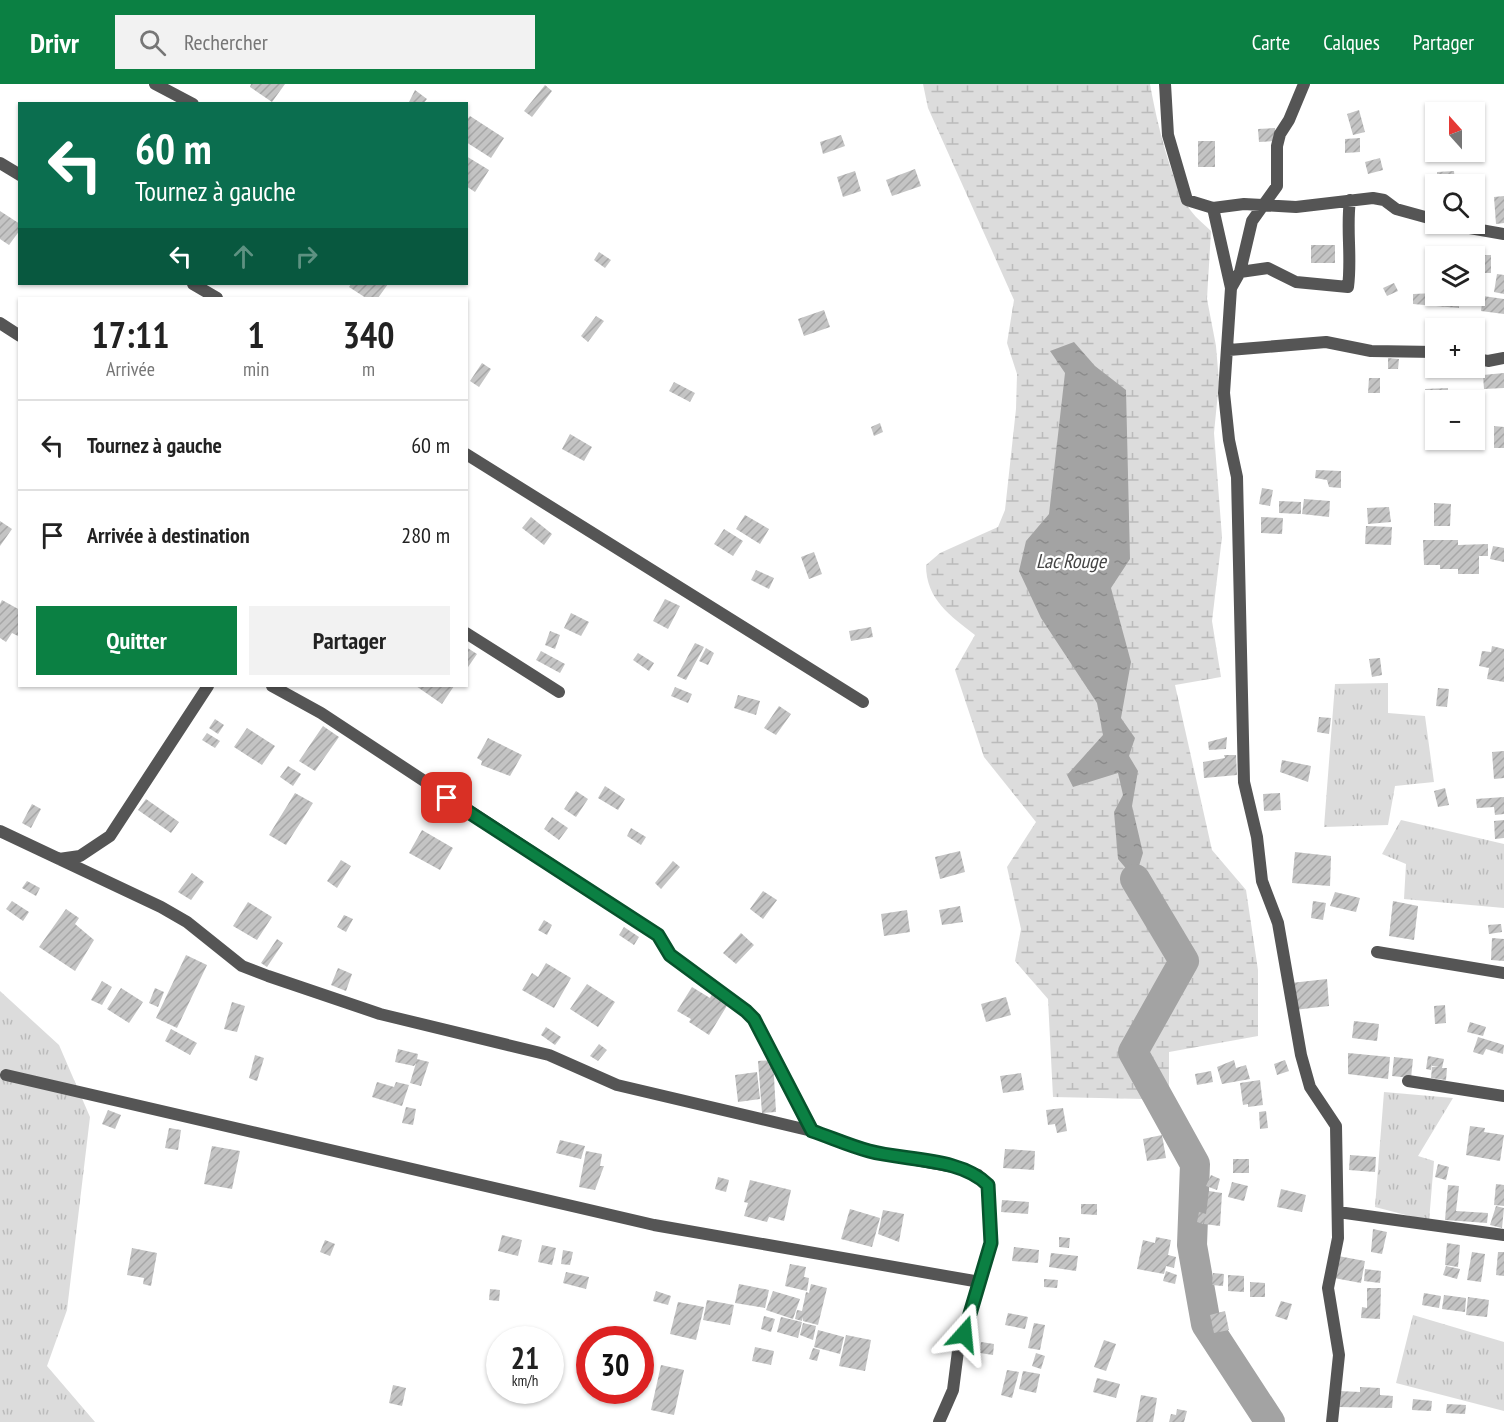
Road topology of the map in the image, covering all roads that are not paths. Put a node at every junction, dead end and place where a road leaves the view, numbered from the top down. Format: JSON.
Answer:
{"nodes":[{"id":1,"x":155,"y":84,"type":"edge"},
{"id":2,"x":1165,"y":84,"type":"edge"},
{"id":3,"x":1304,"y":84,"type":"edge"},
{"id":4,"x":189,"y":102,"type":"edge"},
{"id":5,"x":0,"y":163,"type":"edge"},
{"id":6,"x":18,"y":174,"type":"edge"},
{"id":7,"x":1350,"y":200,"type":"junction"},
{"id":8,"x":1263,"y":205,"type":"junction"},
{"id":9,"x":1213,"y":208,"type":"junction"},
{"id":10,"x":1425,"y":217,"type":"edge"},
{"id":11,"x":1485,"y":231,"type":"edge"},
{"id":12,"x":1504,"y":234,"type":"edge"},
{"id":13,"x":1240,"y":272,"type":"junction"},
{"id":14,"x":195,"y":285,"type":"edge"},
{"id":15,"x":1231,"y":288,"type":"junction"},
{"id":16,"x":215,"y":297,"type":"edge"},
{"id":17,"x":0,"y":323,"type":"edge"},
{"id":18,"x":18,"y":335,"type":"edge"},
{"id":19,"x":1229,"y":350,"type":"junction"},
{"id":20,"x":1425,"y":352,"type":"edge"},
{"id":21,"x":1504,"y":358,"type":"edge"},
{"id":22,"x":1485,"y":360,"type":"edge"},
{"id":23,"x":468,"y":455,"type":"edge"},
{"id":24,"x":468,"y":634,"type":"edge"},
{"id":25,"x":207,"y":687,"type":"edge"},
{"id":26,"x":275,"y":687,"type":"edge"},
{"id":27,"x":559,"y":692,"type":"dead end"},
{"id":28,"x":863,"y":702,"type":"dead end"},
{"id":29,"x":0,"y":831,"type":"edge"},
{"id":30,"x":57,"y":859,"type":"junction"},
{"id":31,"x":1377,"y":952,"type":"dead end"},
{"id":32,"x":1504,"y":973,"type":"edge"},
{"id":33,"x":6,"y":1075,"type":"dead end"},
{"id":34,"x":1408,"y":1081,"type":"dead end"},
{"id":35,"x":1504,"y":1096,"type":"edge"},
{"id":36,"x":812,"y":1131,"type":"junction"},
{"id":37,"x":1338,"y":1212,"type":"junction"},
{"id":38,"x":1504,"y":1235,"type":"edge"},
{"id":39,"x":980,"y":1282,"type":"junction"},
{"id":40,"x":939,"y":1422,"type":"edge"},
{"id":41,"x":1332,"y":1422,"type":"edge"}],
"edges":[{"from":1,"to":4,"type":"street"},
{"from":2,"to":9,"type":"street"},
{"from":3,"to":8,"type":"street"},
{"from":5,"to":6,"type":"street"},
{"from":7,"to":8,"type":"street"},
{"from":7,"to":10,"type":"street"},
{"from":7,"to":13,"type":"street"},
{"from":8,"to":9,"type":"street"},
{"from":8,"to":13,"type":"street"},
{"from":9,"to":15,"type":"street"},
{"from":11,"to":12,"type":"street"},
{"from":13,"to":15,"type":"street"},
{"from":14,"to":16,"type":"street"},
{"from":15,"to":19,"type":"street"},
{"from":17,"to":18,"type":"street"},
{"from":19,"to":20,"type":"street"},
{"from":19,"to":37,"type":"street"},
{"from":21,"to":22,"type":"street"},
{"from":23,"to":28,"type":"street"},
{"from":24,"to":27,"type":"street"},
{"from":25,"to":30,"type":"street"},
{"from":26,"to":36,"type":"street"},
{"from":29,"to":30,"type":"street"},
{"from":30,"to":36,"type":"street"},
{"from":31,"to":32,"type":"street"},
{"from":33,"to":39,"type":"street"},
{"from":34,"to":35,"type":"street"},
{"from":36,"to":39,"type":"street"},
{"from":37,"to":38,"type":"street"},
{"from":37,"to":41,"type":"street"},
{"from":39,"to":40,"type":"street"}]}
